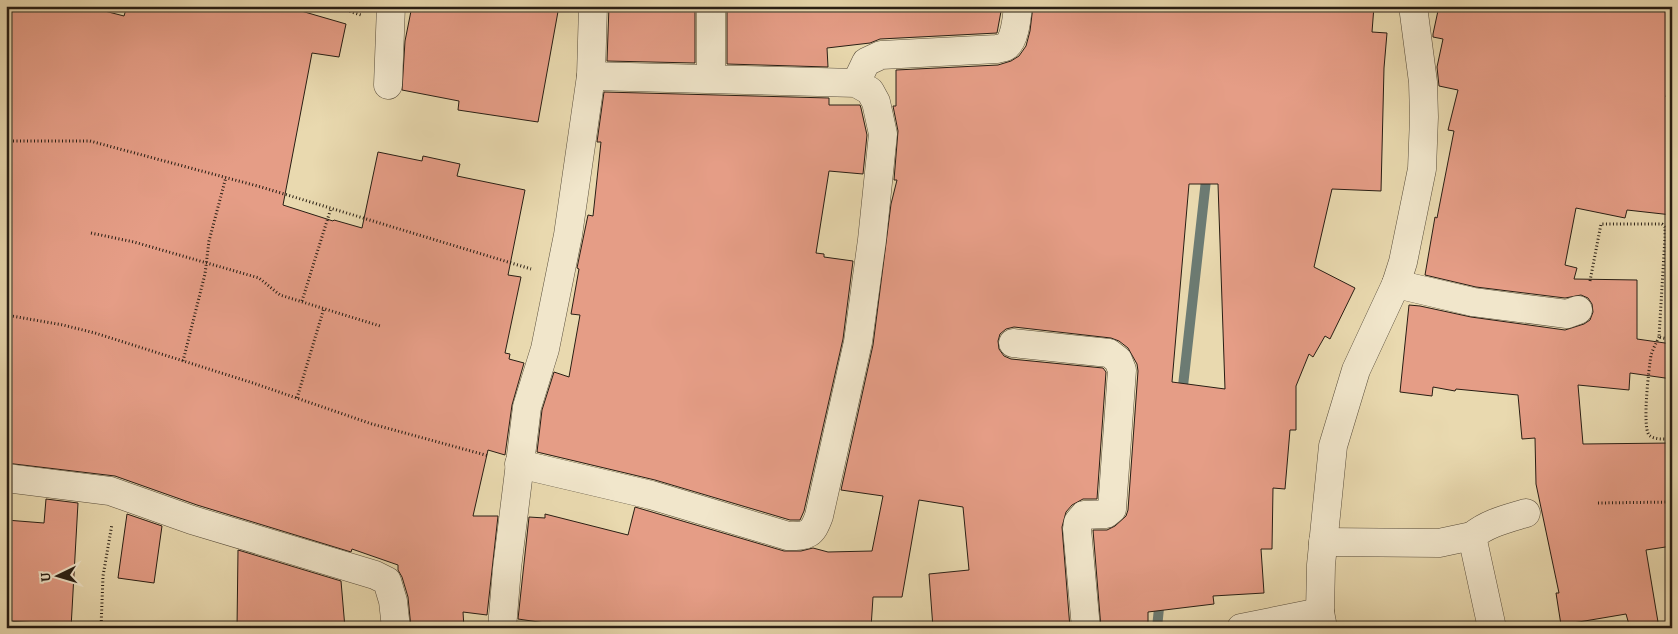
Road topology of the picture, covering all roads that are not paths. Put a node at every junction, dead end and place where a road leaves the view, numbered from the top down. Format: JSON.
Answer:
{"nodes":[{"id":1,"x":391,"y":6,"type":"edge"},
{"id":2,"x":593,"y":6,"type":"edge"},
{"id":3,"x":711,"y":6,"type":"edge"},
{"id":4,"x":1018,"y":6,"type":"edge"},
{"id":5,"x":1412,"y":6,"type":"edge"},
{"id":6,"x":591,"y":76,"type":"junction"},
{"id":7,"x":710,"y":78,"type":"junction"},
{"id":8,"x":856,"y":83,"type":"junction"},
{"id":9,"x":388,"y":84,"type":"dead end"},
{"id":10,"x":1396,"y":284,"type":"junction"},
{"id":11,"x":1578,"y":310,"type":"road end"},
{"id":12,"x":1013,"y":343,"type":"dead end"},
{"id":13,"x":519,"y":464,"type":"junction"},
{"id":14,"x":6,"y":478,"type":"edge"},
{"id":15,"x":1526,"y":513,"type":"dead end"},
{"id":16,"x":1472,"y":536,"type":"junction"},
{"id":17,"x":1322,"y":542,"type":"junction"},
{"id":18,"x":1321,"y":620,"type":"edge"},
{"id":19,"x":396,"y":628,"type":"edge"},
{"id":20,"x":502,"y":628,"type":"edge"},
{"id":21,"x":1086,"y":628,"type":"edge"},
{"id":22,"x":1241,"y":628,"type":"edge"},
{"id":23,"x":1492,"y":628,"type":"edge"}],
"edges":[{"from":1,"to":9,"type":"street"},
{"from":2,"to":6,"type":"street"},
{"from":3,"to":7,"type":"street"},
{"from":4,"to":8,"type":"street"},
{"from":5,"to":10,"type":"street"},
{"from":6,"to":7,"type":"street"},
{"from":6,"to":13,"type":"street"},
{"from":7,"to":8,"type":"street"},
{"from":8,"to":13,"type":"street"},
{"from":10,"to":11,"type":"street"},
{"from":10,"to":17,"type":"street"},
{"from":12,"to":21,"type":"street"},
{"from":13,"to":20,"type":"street"},
{"from":14,"to":19,"type":"street"},
{"from":15,"to":16,"type":"street"},
{"from":16,"to":17,"type":"street"},
{"from":16,"to":23,"type":"street"},
{"from":17,"to":18,"type":"street"},
{"from":18,"to":22,"type":"street"}]}
